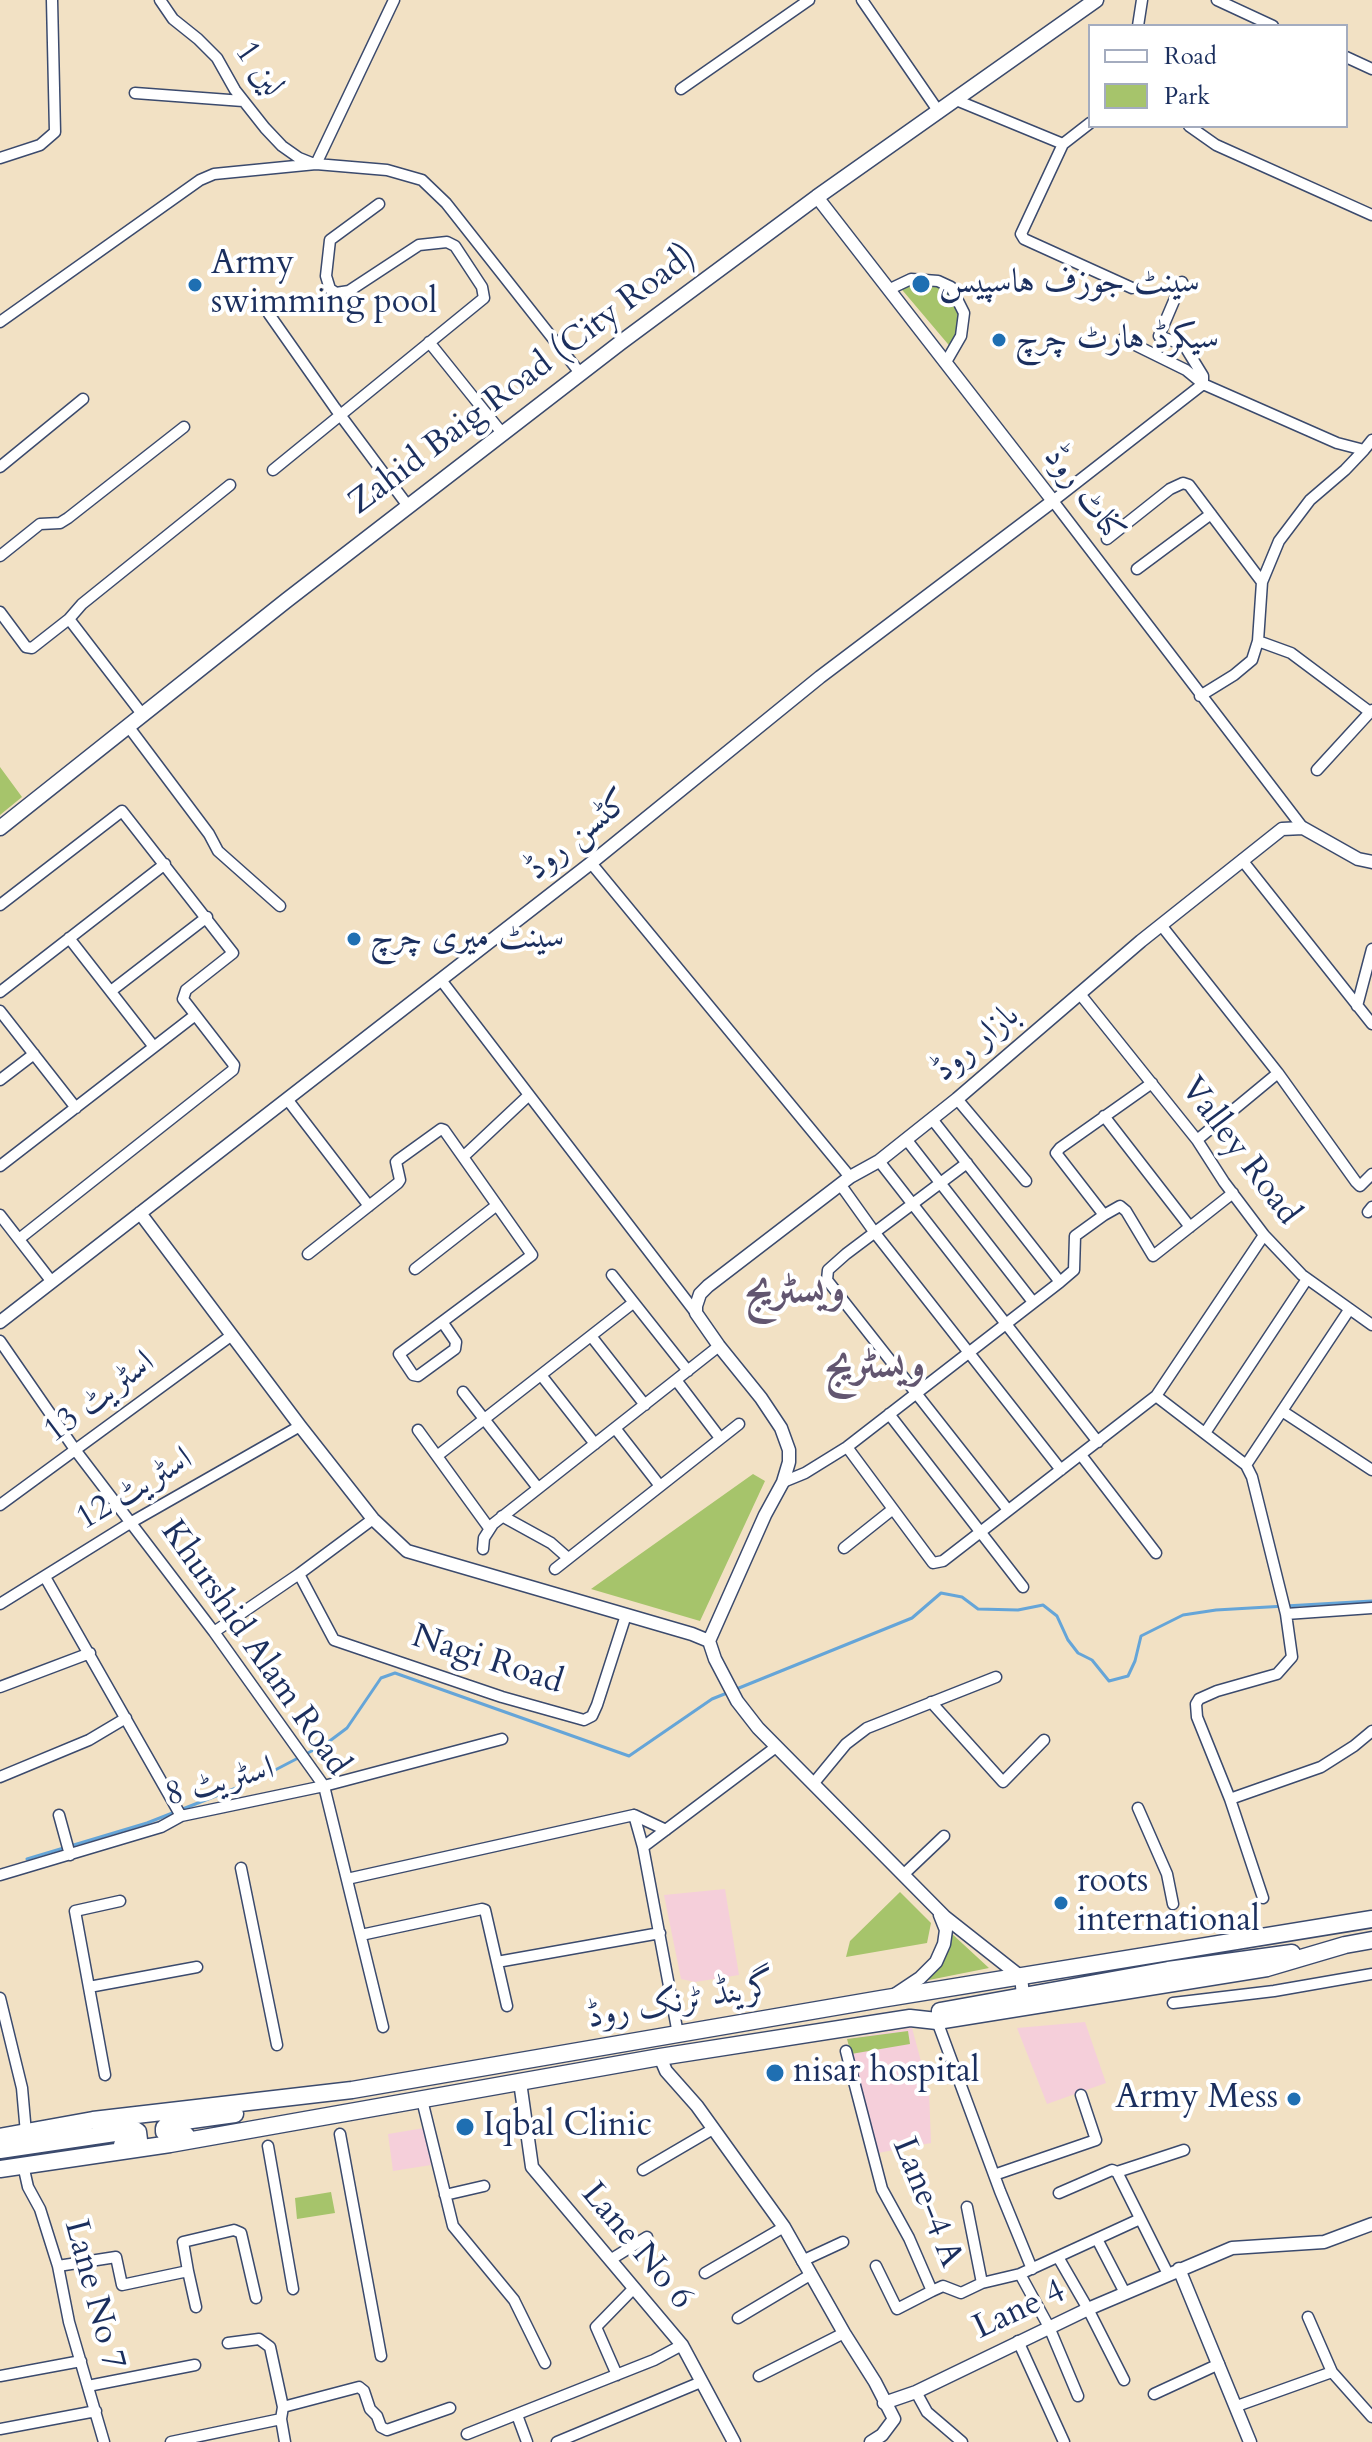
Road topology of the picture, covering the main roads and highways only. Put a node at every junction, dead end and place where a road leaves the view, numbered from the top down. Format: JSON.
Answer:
{"nodes":[{"id":1,"x":1096,"y":0,"type":"edge"},
{"id":2,"x":1078,"y":5,"type":"edge"},
{"id":3,"x":0,"y":828,"type":"edge"},
{"id":4,"x":1372,"y":1919,"type":"edge"},
{"id":5,"x":1372,"y":1940,"type":"edge"},
{"id":6,"x":1345,"y":1945,"type":"junction"},
{"id":7,"x":910,"y":2018,"type":"junction"},
{"id":8,"x":352,"y":2090,"type":"junction"},
{"id":9,"x":295,"y":2122,"type":"junction"},
{"id":10,"x":0,"y":2137,"type":"edge"},
{"id":11,"x":0,"y":2150,"type":"edge"},
{"id":12,"x":91,"y":2155,"type":"junction"},
{"id":13,"x":0,"y":2169,"type":"edge"}],
"edges":[{"from":1,"to":2,"type":"main road","name":"Zahid Baig Road (City Road)"},
{"from":2,"to":3,"type":"main road","name":"Zahid Baig Road (City Road)"},
{"from":4,"to":8,"type":"highway","name":"گرینڈ ٹرنک روڈ"},
{"from":5,"to":6,"type":"highway","name":"گرینڈ ٹرنک روڈ"},
{"from":6,"to":7,"type":"highway","name":"گرینڈ ٹرنک روڈ"},
{"from":6,"to":7,"type":"highway","name":"گرینڈ ٹرنک روڈ"},
{"from":7,"to":9,"type":"highway","name":"گرینڈ ٹرنک روڈ"},
{"from":8,"to":9,"type":"highway"},
{"from":8,"to":10,"type":"highway","name":"گرینڈ ٹرنک روڈ"},
{"from":9,"to":12,"type":"highway","name":"گرینڈ ٹرنک روڈ"},
{"from":11,"to":12,"type":"highway"},
{"from":12,"to":13,"type":"highway","name":"گرینڈ ٹرنک روڈ"}]}
